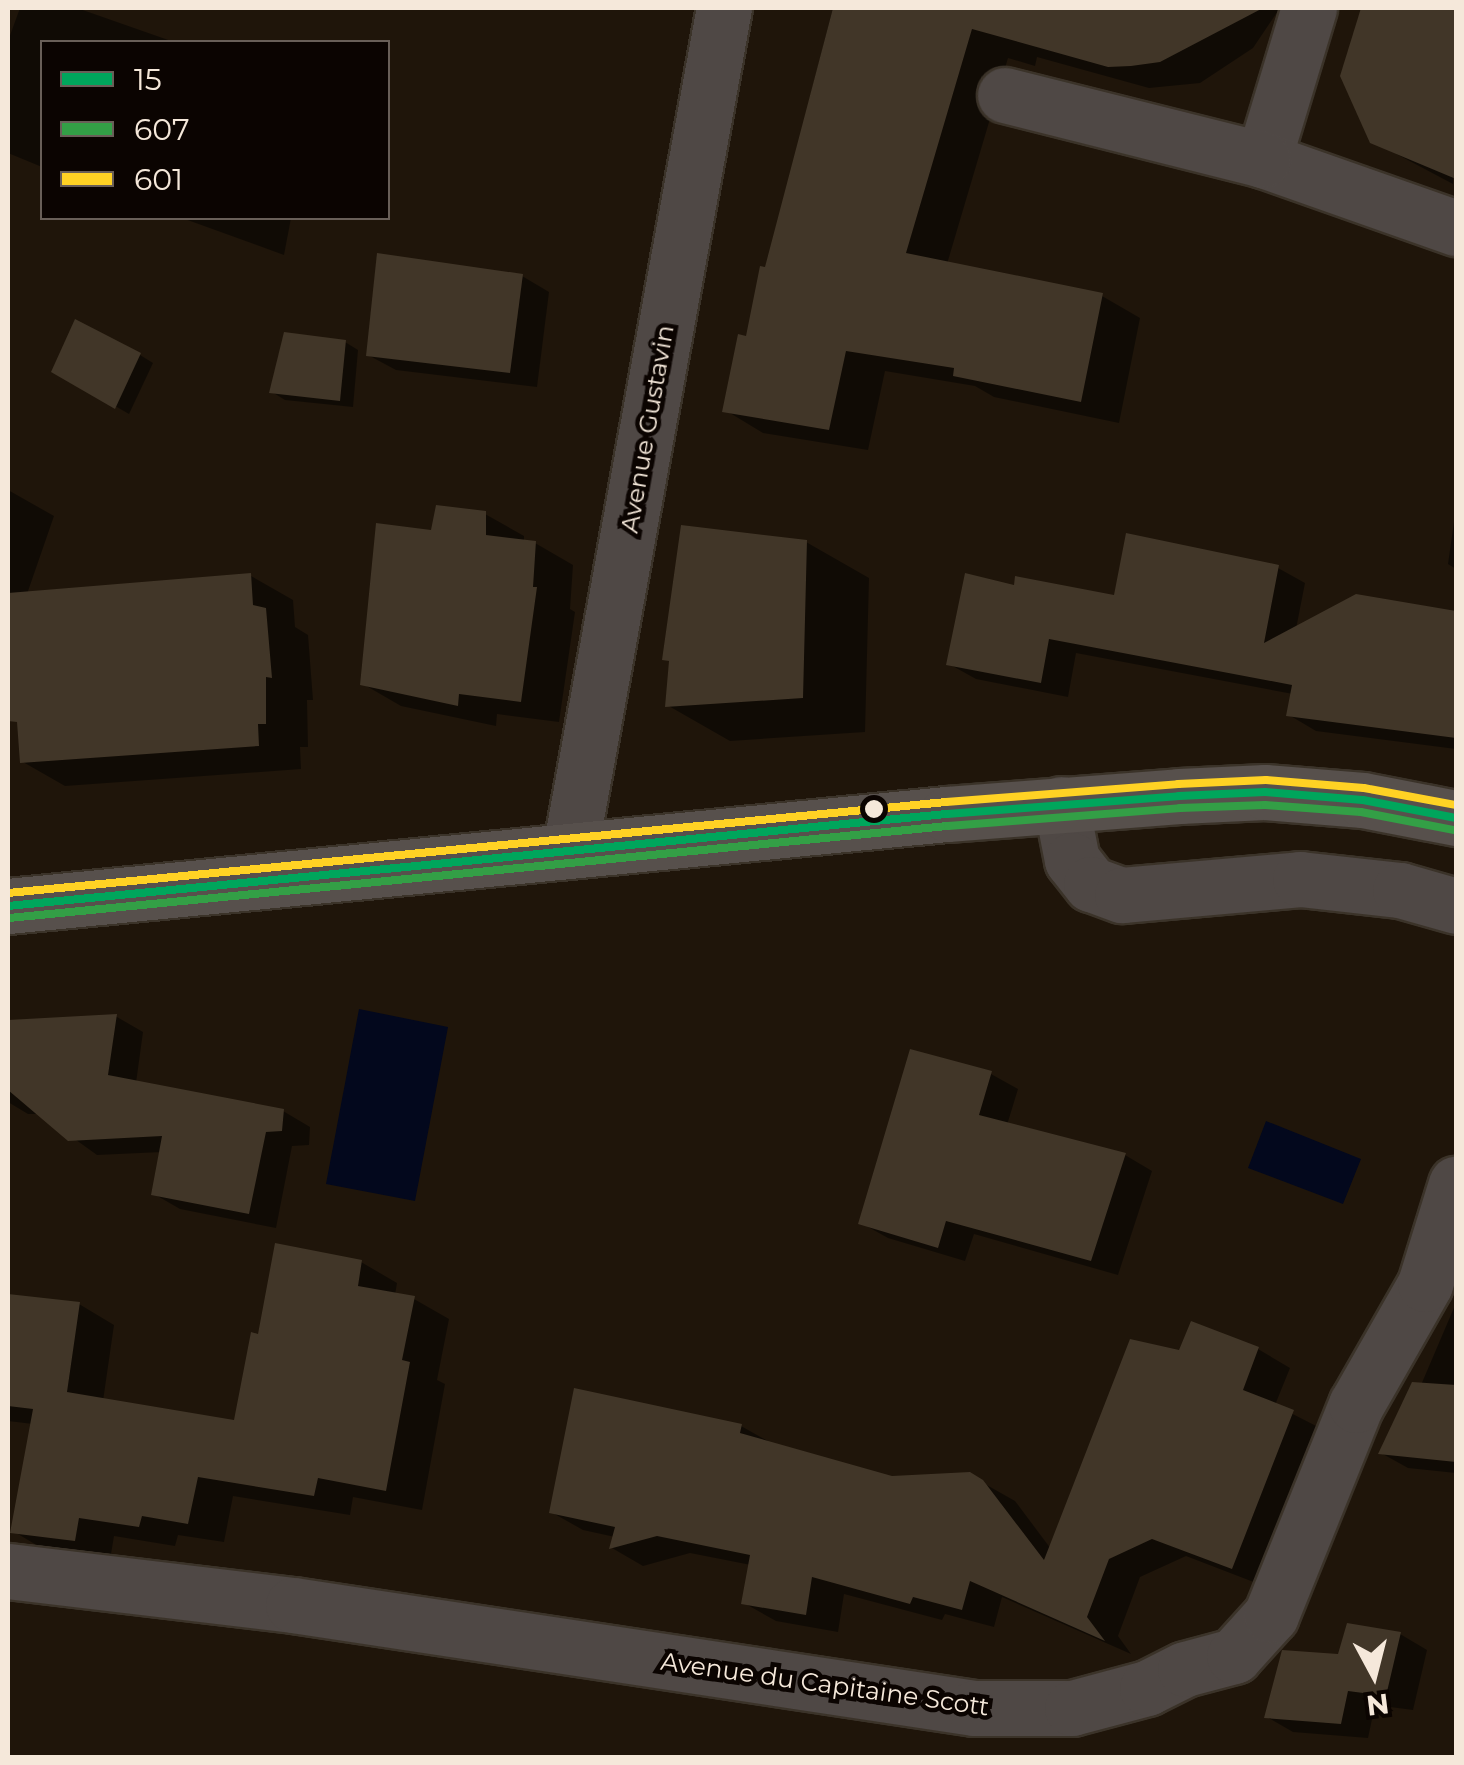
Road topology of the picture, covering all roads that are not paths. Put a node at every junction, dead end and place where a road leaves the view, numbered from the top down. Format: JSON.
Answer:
{"nodes":[{"id":1,"x":724,"y":8,"type":"edge"},
{"id":2,"x":1310,"y":8,"type":"edge"},
{"id":3,"x":1005,"y":95,"type":"dead end"},
{"id":4,"x":1263,"y":160,"type":"junction"},
{"id":5,"x":1456,"y":228,"type":"edge"},
{"id":6,"x":1061,"y":804,"type":"junction"},
{"id":7,"x":1456,"y":818,"type":"edge"},
{"id":8,"x":570,"y":850,"type":"junction"},
{"id":9,"x":8,"y":906,"type":"edge"},
{"id":10,"x":1456,"y":906,"type":"edge"},
{"id":11,"x":1456,"y":1184,"type":"edge"},
{"id":12,"x":8,"y":1570,"type":"edge"}],
"edges":[{"from":1,"to":8,"type":"street","name":"Avenue Gustavin"},
{"from":2,"to":4,"type":"street"},
{"from":3,"to":4,"type":"street"},
{"from":4,"to":5,"type":"street"},
{"from":6,"to":7,"type":"main road"},
{"from":6,"to":8,"type":"main road"},
{"from":6,"to":10,"type":"street"},
{"from":8,"to":9,"type":"main road"},
{"from":11,"to":12,"type":"street","name":"Avenue du Capitaine Scott"}]}
